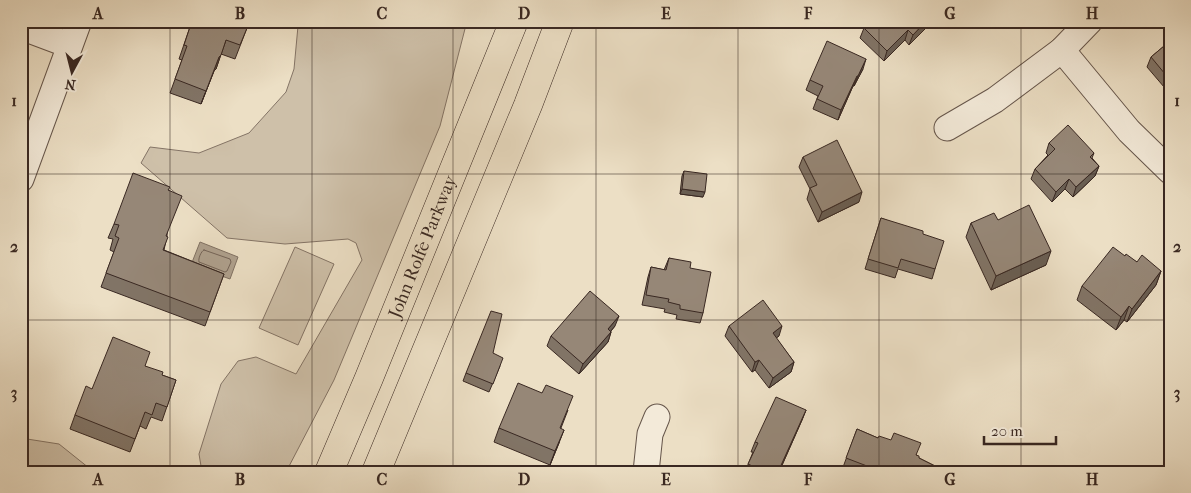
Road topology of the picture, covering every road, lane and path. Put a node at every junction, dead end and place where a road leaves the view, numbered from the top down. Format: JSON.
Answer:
{"nodes":[{"id":1,"x":79,"y":21,"type":"edge"},
{"id":2,"x":514,"y":21,"type":"edge"},
{"id":3,"x":560,"y":21,"type":"edge"},
{"id":4,"x":1090,"y":21,"type":"edge"},
{"id":5,"x":21,"y":27,"type":"edge"},
{"id":6,"x":69,"y":45,"type":"junction"},
{"id":7,"x":1062,"y":50,"type":"junction"},
{"id":8,"x":947,"y":128,"type":"dead end"},
{"id":9,"x":1170,"y":171,"type":"edge"},
{"id":10,"x":21,"y":179,"type":"edge"},
{"id":11,"x":657,"y":417,"type":"dead end"},
{"id":12,"x":329,"y":472,"type":"edge"},
{"id":13,"x":376,"y":472,"type":"edge"},
{"id":14,"x":646,"y":472,"type":"edge"}],
"edges":[{"from":1,"to":6,"type":"street"},
{"from":2,"to":12,"type":"main road","name":"John Rolfe Parkway"},
{"from":3,"to":13,"type":"main road"},
{"from":4,"to":7,"type":"street"},
{"from":5,"to":6,"type":"street"},
{"from":6,"to":10,"type":"street"},
{"from":7,"to":8,"type":"street"},
{"from":7,"to":9,"type":"street"},
{"from":11,"to":14,"type":"street"}]}
